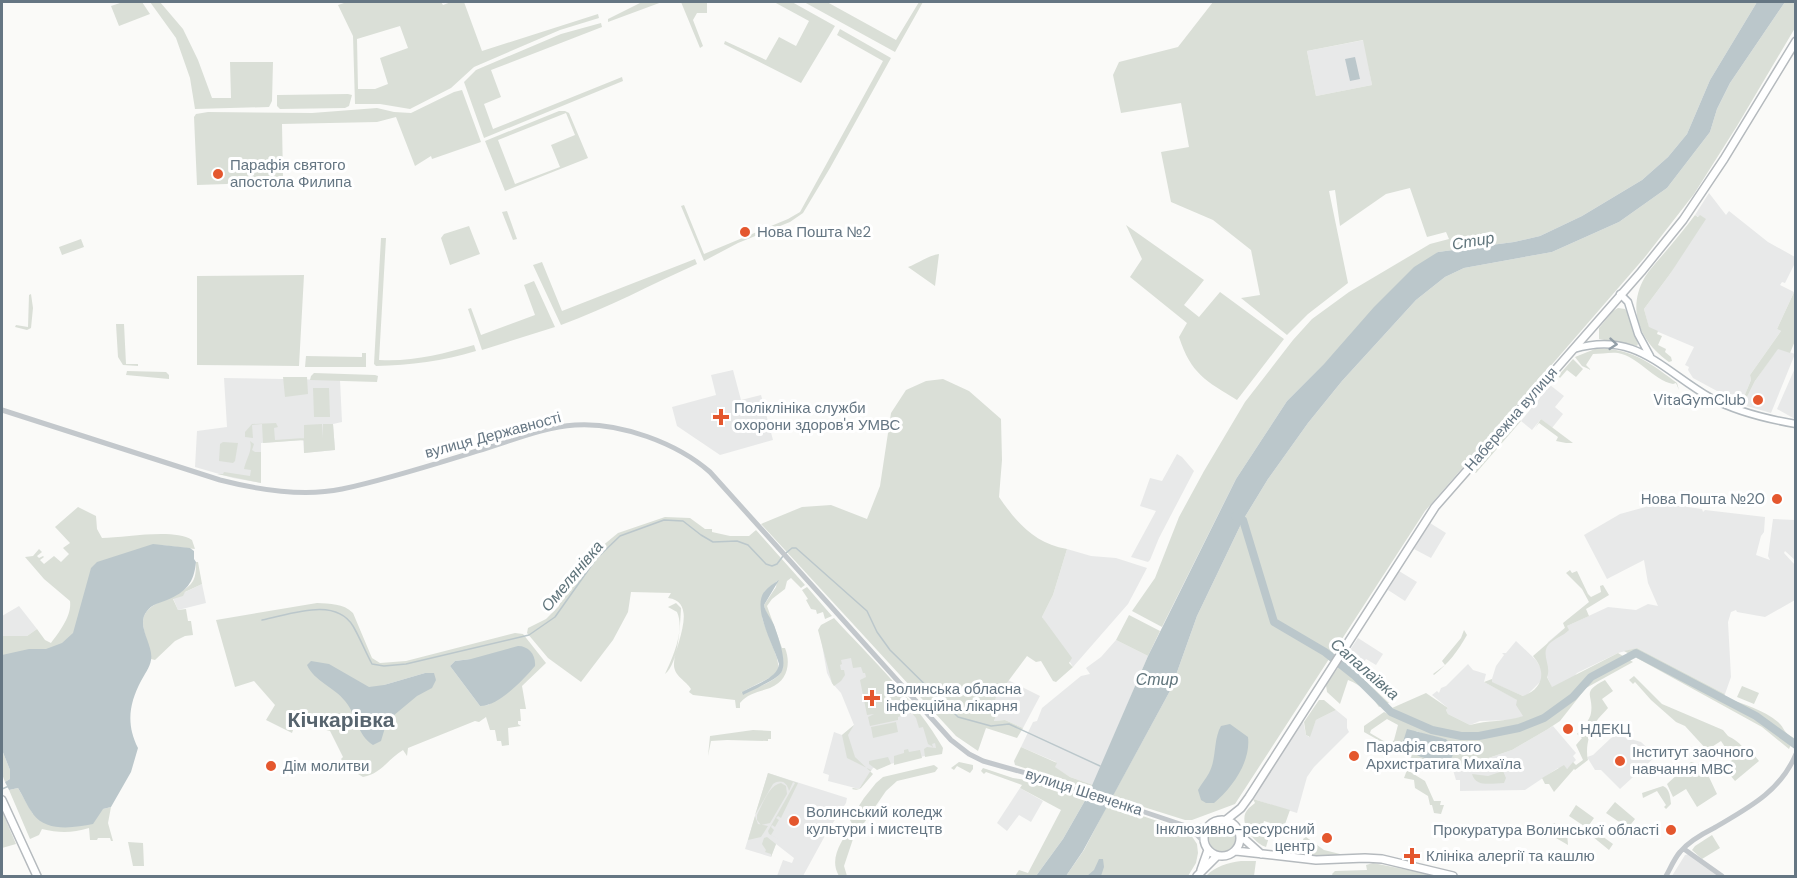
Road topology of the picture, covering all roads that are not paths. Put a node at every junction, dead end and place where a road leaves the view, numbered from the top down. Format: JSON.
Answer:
{"nodes":[{"id":1,"x":1796,"y":41,"type":"edge"},
{"id":2,"x":1620,"y":294,"type":"junction"},
{"id":3,"x":1573,"y":349,"type":"junction"},
{"id":4,"x":1650,"y":357,"type":"junction"},
{"id":5,"x":2,"y":410,"type":"edge"},
{"id":6,"x":1796,"y":424,"type":"edge"},
{"id":7,"x":1796,"y":754,"type":"edge"},
{"id":8,"x":977,"y":759,"type":"joint"},
{"id":9,"x":2,"y":800,"type":"edge"},
{"id":10,"x":1241,"y":808,"type":"junction"},
{"id":11,"x":1226,"y":820,"type":"junction"},
{"id":12,"x":1209,"y":825,"type":"junction"},
{"id":13,"x":1189,"y":827,"type":"junction"},
{"id":14,"x":1238,"y":827,"type":"junction"},
{"id":15,"x":1241,"y":836,"type":"junction"},
{"id":16,"x":1204,"y":842,"type":"junction"},
{"id":17,"x":1684,"y":849,"type":"junction"},
{"id":18,"x":1208,"y":850,"type":"junction"},
{"id":19,"x":1236,"y":851,"type":"junction"},
{"id":20,"x":1261,"y":854,"type":"junction"},
{"id":21,"x":1216,"y":856,"type":"junction"},
{"id":22,"x":1198,"y":875,"type":"edge"},
{"id":23,"x":37,"y":876,"type":"edge"},
{"id":24,"x":1453,"y":876,"type":"edge"},
{"id":25,"x":1666,"y":876,"type":"edge"},
{"id":26,"x":1722,"y":876,"type":"edge"}],
"edges":[{"from":1,"to":2,"type":"main road","name":"Набережна вулиця"},
{"from":2,"to":3,"type":"main road","name":"Набережна вулиця"},
{"from":2,"to":4,"type":"main road"},
{"from":3,"to":4,"type":"main road","one_way":true},
{"from":3,"to":10,"type":"main road","name":"Набережна вулиця"},
{"from":4,"to":6,"type":"main road"},
{"from":5,"to":8,"type":"street","name":"вулиця Державності"},
{"from":7,"to":17,"type":"street"},
{"from":8,"to":13,"type":"street","name":"вулиця Шевченка"},
{"from":9,"to":23,"type":"main road"},
{"from":10,"to":11,"type":"main road","name":"Набережна вулиця"},
{"from":10,"to":14,"type":"main road","name":"Набережна вулиця"},
{"from":11,"to":12,"type":"main road"},
{"from":11,"to":14,"type":"main road"},
{"from":12,"to":13,"type":"street","name":"вулиця Шевченка"},
{"from":12,"to":16,"type":"main road"},
{"from":13,"to":16,"type":"street","name":"вулиця Шевченка"},
{"from":14,"to":15,"type":"main road"},
{"from":15,"to":19,"type":"main road"},
{"from":15,"to":20,"type":"main road"},
{"from":16,"to":18,"type":"main road"},
{"from":17,"to":25,"type":"street"},
{"from":17,"to":26,"type":"street"},
{"from":18,"to":21,"type":"main road"},
{"from":18,"to":22,"type":"main road"},
{"from":19,"to":20,"type":"main road"},
{"from":19,"to":21,"type":"main road"},
{"from":20,"to":24,"type":"main road"},
{"from":21,"to":22,"type":"main road"}]}
